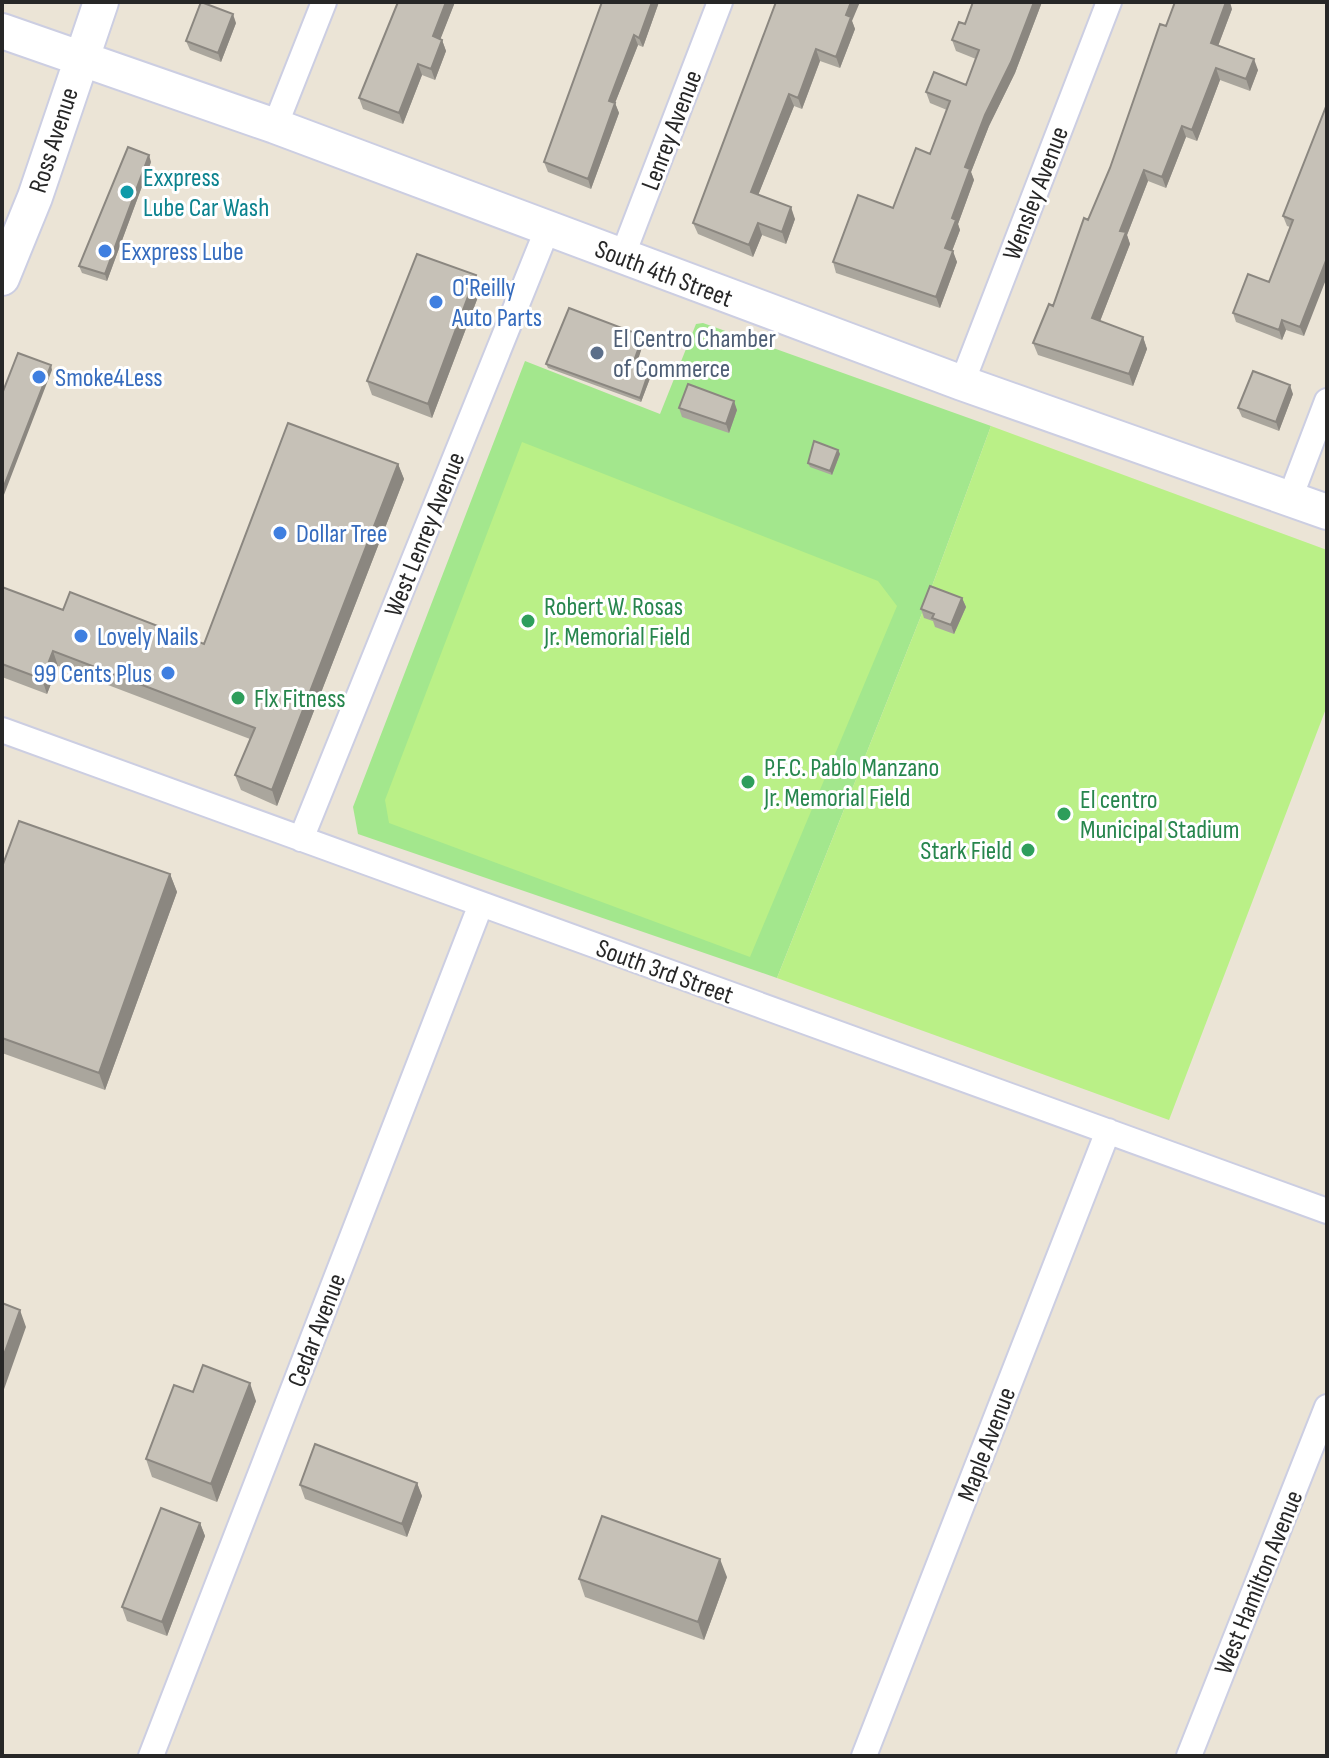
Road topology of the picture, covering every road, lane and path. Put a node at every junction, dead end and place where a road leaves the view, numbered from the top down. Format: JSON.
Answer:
{"nodes":[{"id":1,"x":101,"y":2,"type":"edge"},
{"id":2,"x":324,"y":2,"type":"edge"},
{"id":3,"x":720,"y":2,"type":"edge"},
{"id":4,"x":1109,"y":2,"type":"edge"},
{"id":5,"x":2,"y":31,"type":"edge"},
{"id":6,"x":79,"y":58,"type":"junction"},
{"id":7,"x":275,"y":126,"type":"junction"},
{"id":8,"x":547,"y":230,"type":"junction"},
{"id":9,"x":622,"y":257,"type":"junction"},
{"id":10,"x":2,"y":278,"type":"edge"},
{"id":11,"x":962,"y":383,"type":"junction"},
{"id":12,"x":1327,"y":401,"type":"edge"},
{"id":13,"x":1290,"y":498,"type":"junction"},
{"id":14,"x":1327,"y":512,"type":"edge"},
{"id":15,"x":2,"y":730,"type":"edge"},
{"id":16,"x":301,"y":839,"type":"junction"},
{"id":17,"x":481,"y":904,"type":"junction"},
{"id":18,"x":1108,"y":1131,"type":"junction"},
{"id":19,"x":1327,"y":1211,"type":"edge"},
{"id":20,"x":1327,"y":1407,"type":"edge"},
{"id":21,"x":151,"y":1756,"type":"edge"},
{"id":22,"x":864,"y":1756,"type":"edge"},
{"id":23,"x":1189,"y":1756,"type":"edge"}],
"edges":[{"from":1,"to":6,"type":"main road","name":"Ross Avenue"},
{"from":2,"to":7,"type":"street"},
{"from":3,"to":9,"type":"street","name":"Lenrey Avenue"},
{"from":4,"to":11,"type":"street","name":"Wensley Avenue"},
{"from":5,"to":6,"type":"main road","name":"South 4th Street"},
{"from":6,"to":7,"type":"main road","name":"South 4th Street"},
{"from":6,"to":10,"type":"main road","name":"Ross Avenue"},
{"from":7,"to":8,"type":"main road","name":"South 4th Street"},
{"from":8,"to":9,"type":"main road","name":"South 4th Street"},
{"from":8,"to":16,"type":"street","name":"West Lenrey Avenue"},
{"from":9,"to":11,"type":"main road","name":"South 4th Street"},
{"from":11,"to":13,"type":"main road","name":"South 4th Street"},
{"from":12,"to":13,"type":"street"},
{"from":13,"to":14,"type":"main road","name":"South 4th Street"},
{"from":15,"to":16,"type":"street","name":"South 3rd Street"},
{"from":16,"to":17,"type":"street","name":"South 3rd Street"},
{"from":17,"to":18,"type":"street","name":"South 3rd Street"},
{"from":17,"to":21,"type":"street","name":"Cedar Avenue"},
{"from":18,"to":19,"type":"street","name":"South 3rd Street"},
{"from":18,"to":22,"type":"street","name":"Maple Avenue"},
{"from":20,"to":23,"type":"street","name":"West Hamilton Avenue"}]}
